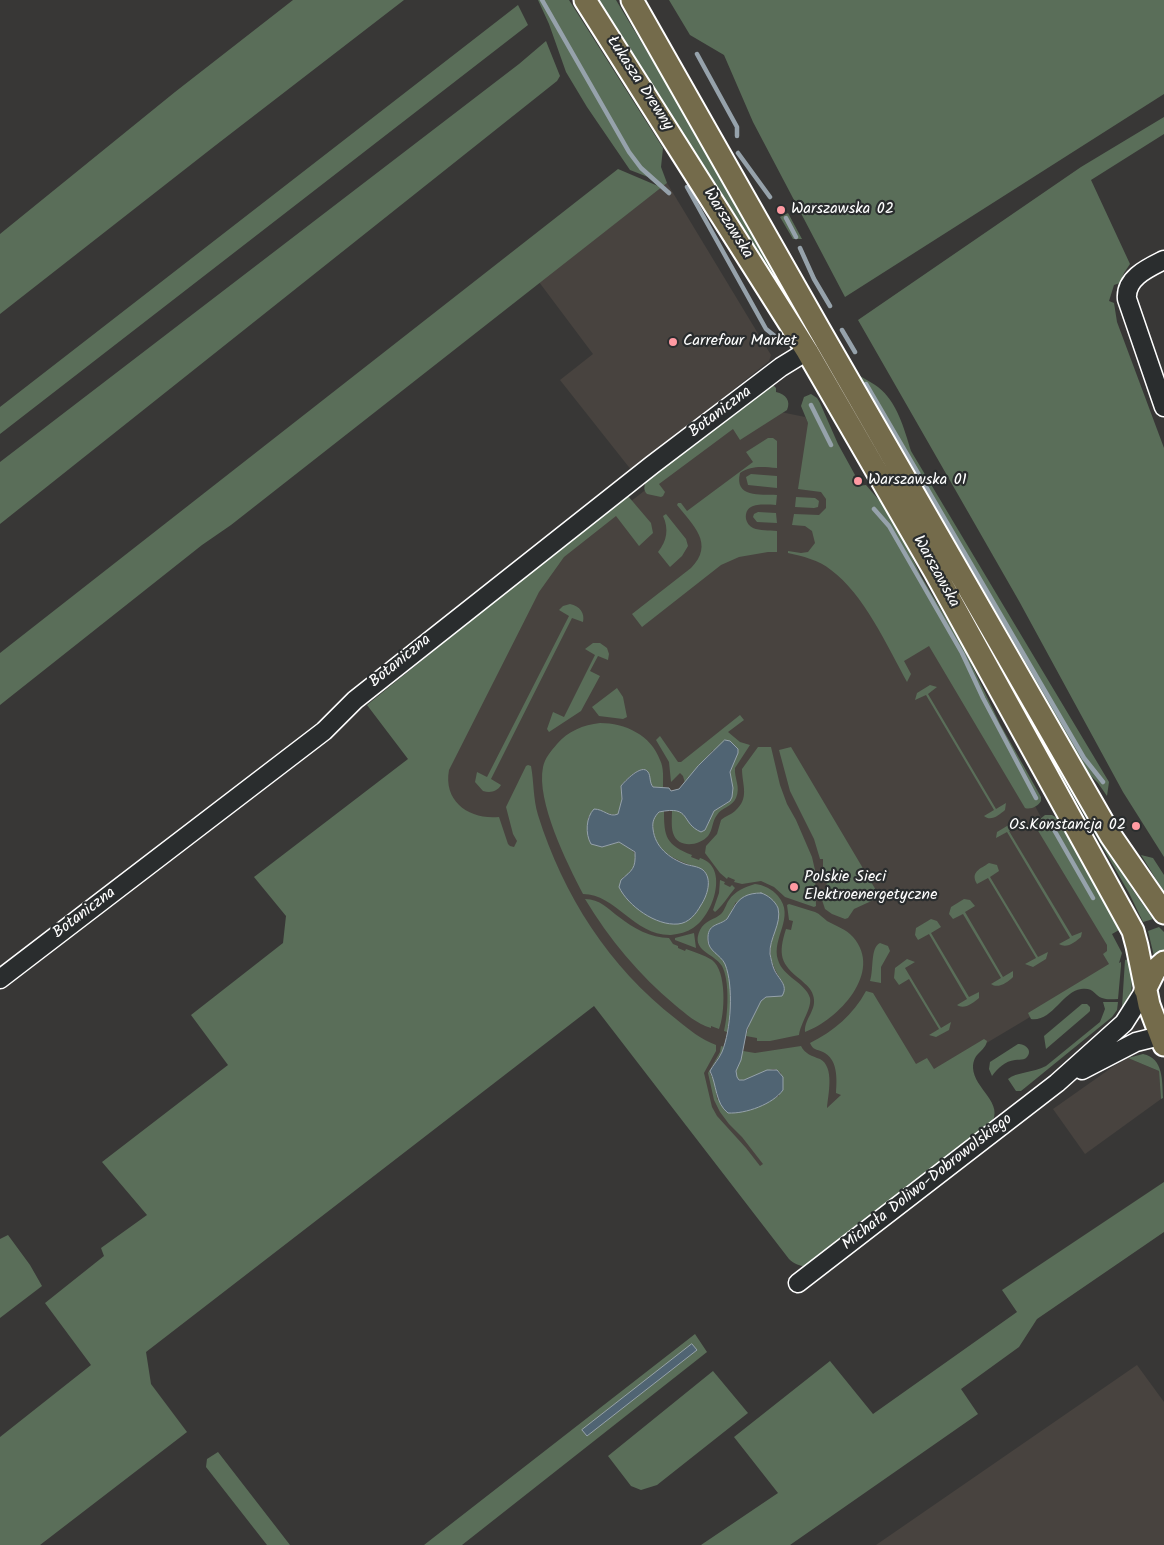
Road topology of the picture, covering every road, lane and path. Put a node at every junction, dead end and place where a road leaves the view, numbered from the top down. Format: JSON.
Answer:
{"nodes":[{"id":1,"x":585,"y":0,"type":"edge"},
{"id":2,"x":632,"y":0,"type":"edge"},
{"id":3,"x":718,"y":150,"type":"joint"},
{"id":4,"x":692,"y":169,"type":"joint"},
{"id":5,"x":1164,"y":260,"type":"edge"},
{"id":6,"x":807,"y":351,"type":"junction"},
{"id":7,"x":1164,"y":407,"type":"edge"},
{"id":8,"x":1164,"y":912,"type":"edge"},
{"id":9,"x":1164,"y":962,"type":"edge"},
{"id":10,"x":0,"y":979,"type":"edge"},
{"id":11,"x":1146,"y":990,"type":"junction"},
{"id":12,"x":1163,"y":1039,"type":"edge"},
{"id":13,"x":1057,"y":1083,"type":"junction"},
{"id":14,"x":798,"y":1284,"type":"dead end"}],
"edges":[{"from":1,"to":4,"type":"main road","name":"Łukasza Drewny"},
{"from":2,"to":3,"type":"main road","name":"Łukasza Drewny"},
{"from":3,"to":8,"type":"main road","name":"Warszawska"},
{"from":4,"to":6,"type":"main road","name":"Warszawska"},
{"from":5,"to":7,"type":"street"},
{"from":6,"to":10,"type":"street","name":"Botaniczna"},
{"from":6,"to":11,"type":"main road","name":"Warszawska"},
{"from":9,"to":11,"type":"main road"},
{"from":11,"to":12,"type":"main road","name":"Warszawska"},
{"from":11,"to":13,"type":"street","name":"Michała Doliwo-Dobrowolskiego"},
{"from":12,"to":13,"type":"street","name":"Michała Doliwo-Dobrowolskiego"},
{"from":13,"to":14,"type":"street","name":"Michała Doliwo-Dobrowolskiego"}]}
